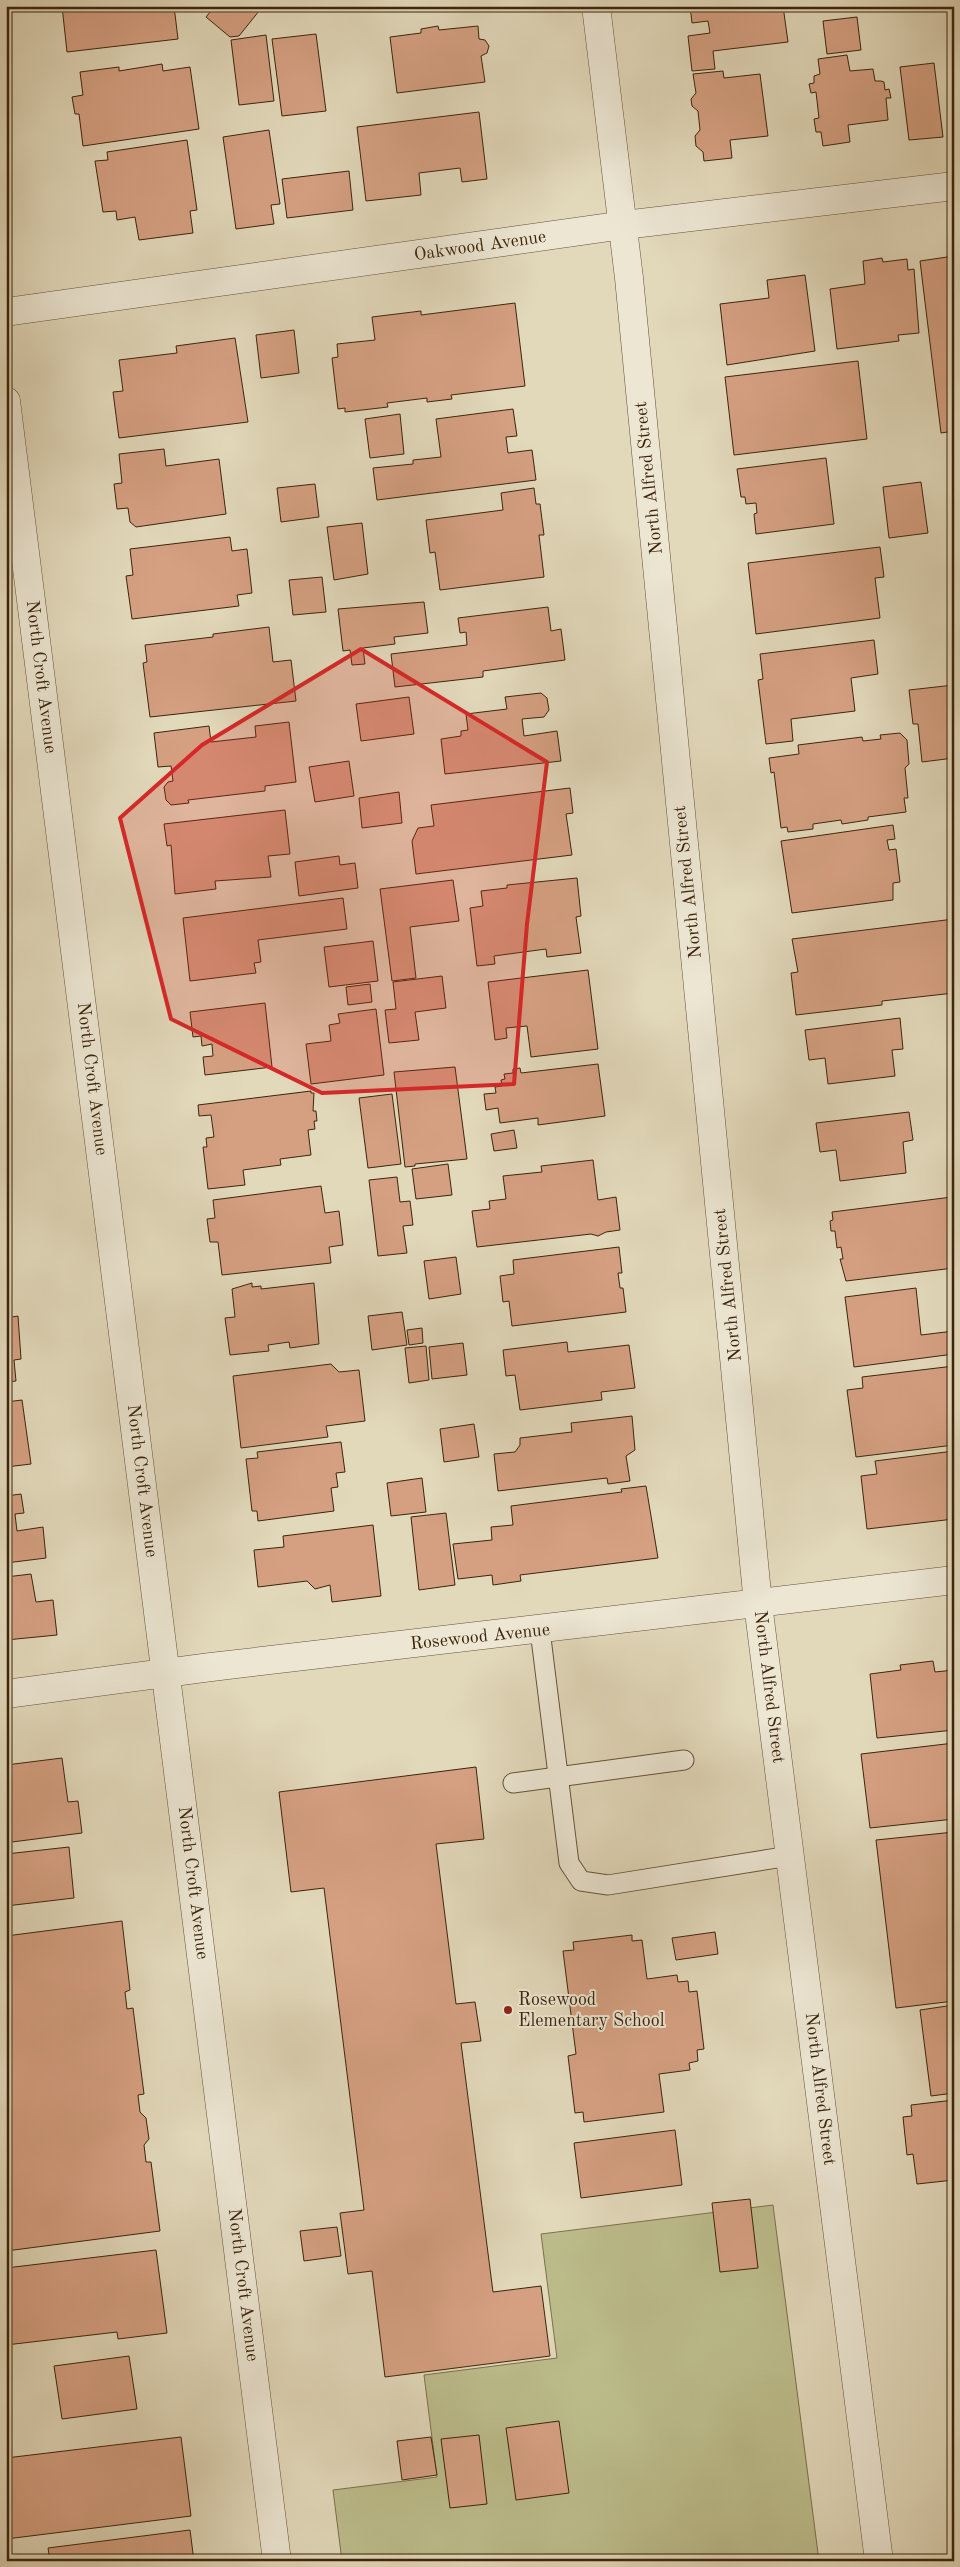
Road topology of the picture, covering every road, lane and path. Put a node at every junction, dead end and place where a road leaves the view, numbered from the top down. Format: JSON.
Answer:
{"nodes":[{"id":1,"x":596,"y":6,"type":"edge"},
{"id":2,"x":954,"y":186,"type":"edge"},
{"id":3,"x":624,"y":225,"type":"junction"},
{"id":4,"x":6,"y":312,"type":"edge"},
{"id":5,"x":6,"y":401,"type":"edge"},
{"id":6,"x":954,"y":1580,"type":"edge"},
{"id":7,"x":758,"y":1604,"type":"junction"},
{"id":8,"x":540,"y":1630,"type":"junction"},
{"id":9,"x":166,"y":1672,"type":"junction"},
{"id":10,"x":6,"y":1694,"type":"edge"},
{"id":11,"x":684,"y":1760,"type":"dead end"},
{"id":12,"x":559,"y":1776,"type":"junction"},
{"id":13,"x":513,"y":1783,"type":"dead end"},
{"id":14,"x":790,"y":1856,"type":"junction"},
{"id":15,"x":277,"y":2561,"type":"edge"},
{"id":16,"x":880,"y":2561,"type":"edge"}],
"edges":[{"from":1,"to":3,"type":"street","name":"North Alfred Street"},
{"from":2,"to":3,"type":"street","name":"Oakwood Avenue"},
{"from":3,"to":4,"type":"street","name":"Oakwood Avenue"},
{"from":3,"to":7,"type":"street","name":"North Alfred Street"},
{"from":5,"to":9,"type":"street","name":"North Croft Avenue"},
{"from":6,"to":7,"type":"street","name":"Rosewood Avenue"},
{"from":7,"to":8,"type":"street","name":"Rosewood Avenue"},
{"from":7,"to":14,"type":"street","name":"North Alfred Street"},
{"from":8,"to":9,"type":"street","name":"Rosewood Avenue"},
{"from":8,"to":12,"type":"lane"},
{"from":9,"to":10,"type":"street","name":"Rosewood Avenue"},
{"from":9,"to":15,"type":"street","name":"North Croft Avenue"},
{"from":11,"to":12,"type":"lane"},
{"from":12,"to":13,"type":"lane"},
{"from":12,"to":14,"type":"lane"},
{"from":14,"to":16,"type":"street","name":"North Alfred Street"}]}
